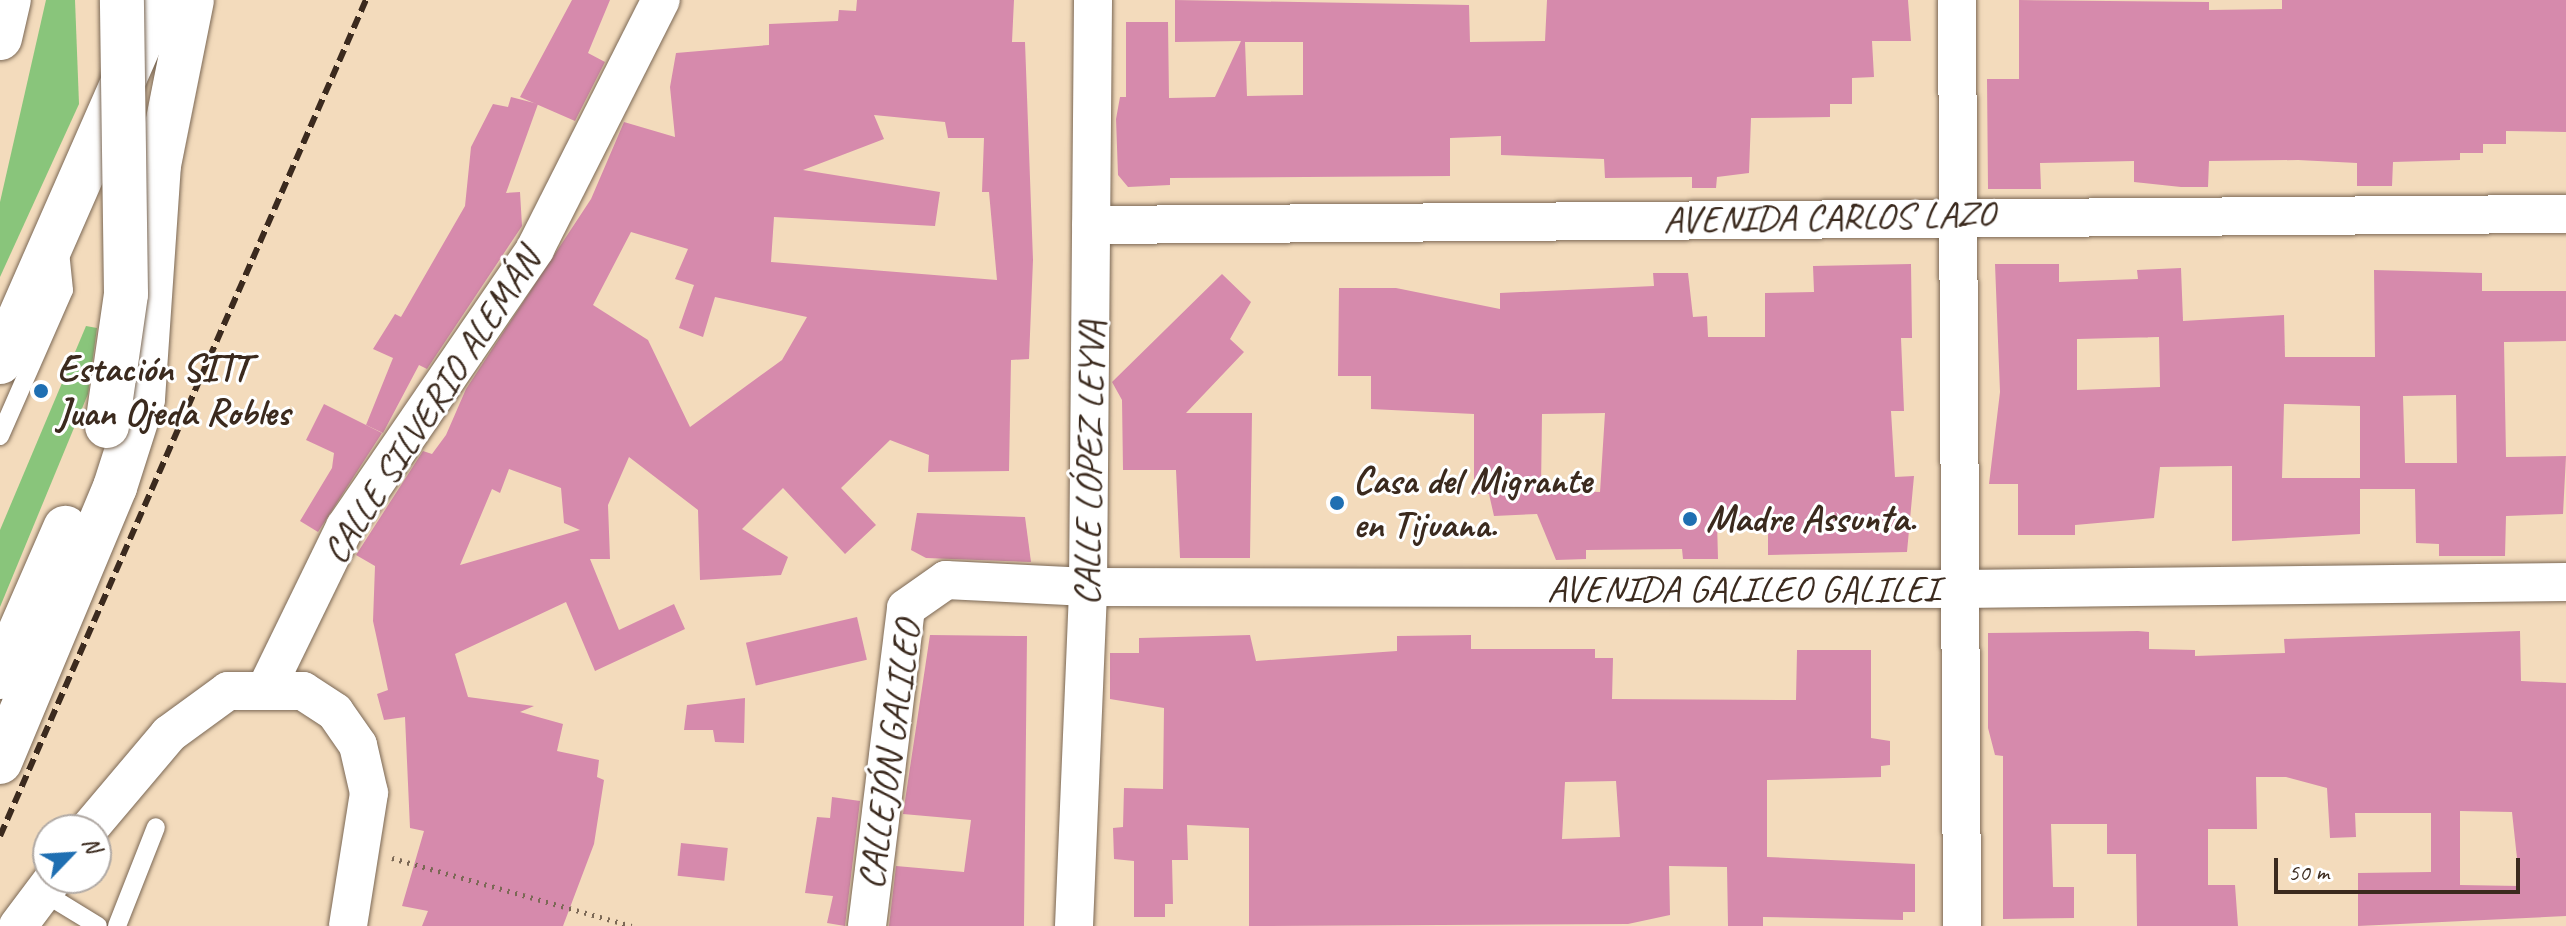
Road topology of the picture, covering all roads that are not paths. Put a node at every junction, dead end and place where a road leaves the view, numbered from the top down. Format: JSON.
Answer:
{"nodes":[{"id":1,"x":9,"y":0,"type":"edge"},
{"id":2,"x":122,"y":0,"type":"edge"},
{"id":3,"x":159,"y":0,"type":"edge"},
{"id":4,"x":192,"y":0,"type":"edge"},
{"id":5,"x":661,"y":0,"type":"edge"},
{"id":6,"x":1093,"y":0,"type":"edge"},
{"id":7,"x":1957,"y":0,"type":"edge"},
{"id":8,"x":0,"y":38,"type":"edge"},
{"id":9,"x":2566,"y":214,"type":"edge"},
{"id":10,"x":1959,"y":216,"type":"junction"},
{"id":11,"x":1091,"y":225,"type":"junction"},
{"id":12,"x":58,"y":236,"type":"junction"},
{"id":13,"x":0,"y":362,"type":"edge"},
{"id":14,"x":0,"y":436,"type":"edge"},
{"id":15,"x":2566,"y":582,"type":"edge"},
{"id":16,"x":1088,"y":587,"type":"junction"},
{"id":17,"x":1960,"y":589,"type":"junction"},
{"id":18,"x":923,"y":590,"type":"joint"},
{"id":19,"x":0,"y":677,"type":"edge"},
{"id":20,"x":267,"y":687,"type":"junction"},
{"id":21,"x":0,"y":762,"type":"edge"},
{"id":22,"x":102,"y":814,"type":"edge"},
{"id":23,"x":156,"y":827,"type":"dead end"},
{"id":24,"x":43,"y":894,"type":"edge"},
{"id":25,"x":59,"y":894,"type":"edge"},
{"id":26,"x":18,"y":926,"type":"edge"},
{"id":27,"x":98,"y":926,"type":"edge"},
{"id":28,"x":117,"y":926,"type":"edge"},
{"id":29,"x":348,"y":926,"type":"edge"},
{"id":30,"x":867,"y":926,"type":"edge"},
{"id":31,"x":1074,"y":926,"type":"edge"},
{"id":32,"x":1962,"y":926,"type":"edge"}],
"edges":[{"from":1,"to":8,"type":"main road"},
{"from":2,"to":19,"type":"main road","bridge":true},
{"from":3,"to":12,"type":"main road"},
{"from":4,"to":21,"type":"main road"},
{"from":5,"to":20,"type":"street","name":"CALLE SILVERIO ALEMÁN"},
{"from":6,"to":11,"type":"street","name":"CALLE LÓPEZ LEYVA"},
{"from":7,"to":10,"type":"street"},
{"from":9,"to":10,"type":"street","name":"AVENIDA CARLOS LAZO"},
{"from":10,"to":11,"type":"street","name":"AVENIDA CARLOS LAZO"},
{"from":10,"to":17,"type":"street"},
{"from":11,"to":16,"type":"street","name":"CALLE LÓPEZ LEYVA"},
{"from":12,"to":13,"type":"main road"},
{"from":12,"to":14,"type":"lane"},
{"from":15,"to":17,"type":"street","name":"AVENIDA GALILEO GALILEI"},
{"from":16,"to":17,"type":"street","name":"AVENIDA GALILEO GALILEI"},
{"from":16,"to":18,"type":"street","name":"AVENIDA GALILEO GALILEI"},
{"from":16,"to":31,"type":"street","name":"CALLE LÓPEZ LEYVA"},
{"from":17,"to":32,"type":"street"},
{"from":18,"to":30,"type":"street","name":"CALLEJÓN GALILEO"},
{"from":20,"to":22,"type":"street"},
{"from":20,"to":29,"type":"street"},
{"from":23,"to":28,"type":"lane"},
{"from":24,"to":26,"type":"street"},
{"from":25,"to":27,"type":"lane"}]}
